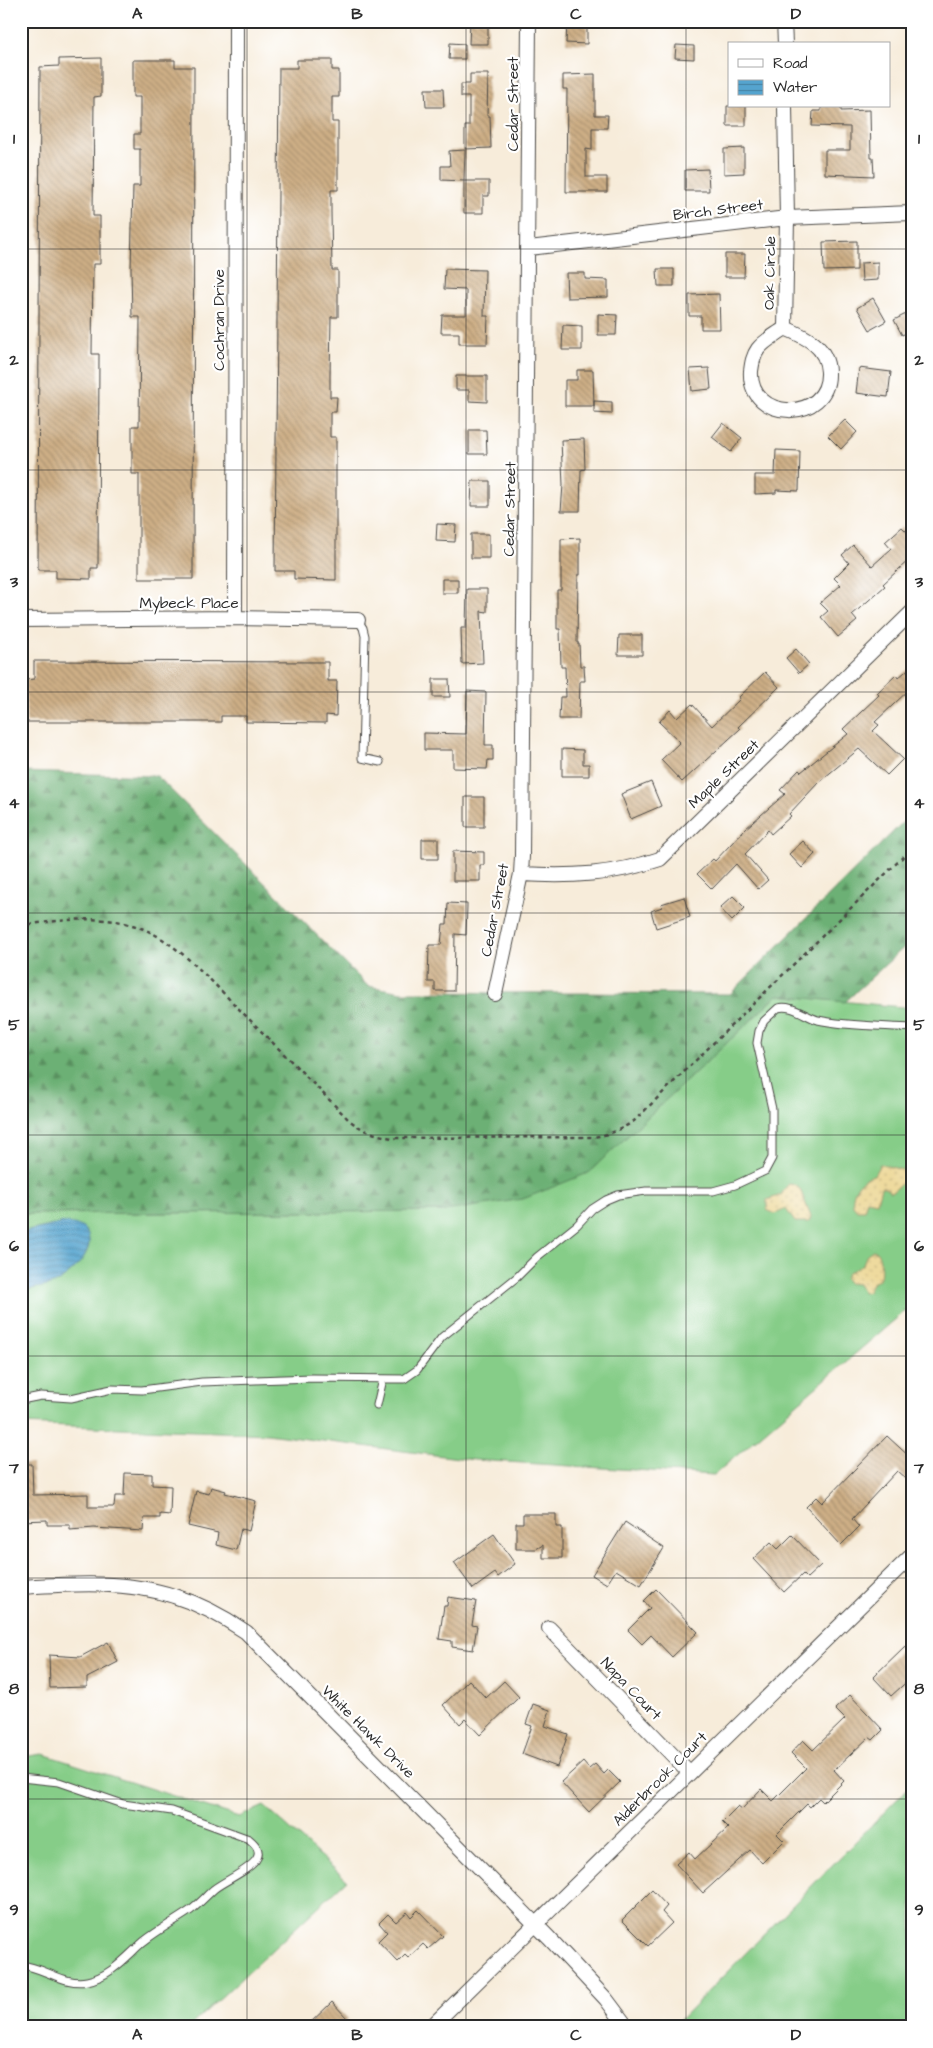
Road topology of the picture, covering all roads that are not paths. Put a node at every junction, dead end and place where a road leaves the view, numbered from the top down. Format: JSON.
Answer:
{"nodes":[{"id":1,"x":236,"y":21,"type":"edge"},
{"id":2,"x":529,"y":21,"type":"edge"},
{"id":3,"x":784,"y":21,"type":"edge"},
{"id":4,"x":785,"y":42,"type":"edge"},
{"id":5,"x":785,"y":108,"type":"edge"},
{"id":6,"x":912,"y":213,"type":"edge"},
{"id":7,"x":787,"y":218,"type":"junction"},
{"id":8,"x":529,"y":248,"type":"junction"},
{"id":9,"x":785,"y":328,"type":"junction"},
{"id":10,"x":912,"y":612,"type":"edge"},
{"id":11,"x":235,"y":618,"type":"junction"},
{"id":12,"x":21,"y":620,"type":"edge"},
{"id":13,"x":358,"y":620,"type":"joint"},
{"id":14,"x":380,"y":762,"type":"dead end"},
{"id":15,"x":520,"y":874,"type":"junction"},
{"id":16,"x":494,"y":994,"type":"dead end"},
{"id":17,"x":912,"y":1028,"type":"edge"},
{"id":18,"x":383,"y":1379,"type":"junction"},
{"id":19,"x":21,"y":1400,"type":"edge"},
{"id":20,"x":377,"y":1405,"type":"dead end"},
{"id":21,"x":912,"y":1555,"type":"edge"},
{"id":22,"x":21,"y":1588,"type":"edge"},
{"id":23,"x":549,"y":1628,"type":"dead end"},
{"id":24,"x":690,"y":1773,"type":"junction"},
{"id":25,"x":21,"y":1778,"type":"edge"},
{"id":26,"x":535,"y":1924,"type":"junction"},
{"id":27,"x":21,"y":1966,"type":"edge"},
{"id":28,"x":431,"y":2027,"type":"edge"},
{"id":29,"x":627,"y":2027,"type":"edge"}],
"edges":[{"from":1,"to":11,"type":"street","name":"Cochran Drive"},
{"from":2,"to":8,"type":"street","name":"Cedar Street"},
{"from":3,"to":4,"type":"street"},
{"from":5,"to":7,"type":"street","name":"Oak Circle"},
{"from":6,"to":7,"type":"street","name":"Birch Street"},
{"from":7,"to":8,"type":"street","name":"Birch Street"},
{"from":7,"to":9,"type":"street","name":"Oak Circle"},
{"from":8,"to":15,"type":"street","name":"Cedar Street"},
{"from":9,"to":9,"type":"street","name":"Oak Circle"},
{"from":10,"to":15,"type":"street","name":"Maple Street"},
{"from":11,"to":12,"type":"street","name":"Mybeck Place"},
{"from":11,"to":13,"type":"street","name":"Mybeck Place"},
{"from":13,"to":14,"type":"lane"},
{"from":15,"to":16,"type":"street","name":"Cedar Street"},
{"from":17,"to":18,"type":"lane"},
{"from":18,"to":19,"type":"lane"},
{"from":18,"to":20,"type":"lane"},
{"from":21,"to":24,"type":"street","name":"Alderbrook Court"},
{"from":22,"to":26,"type":"street","name":"White Hawk Drive"},
{"from":23,"to":24,"type":"street","name":"Napa Court"},
{"from":24,"to":26,"type":"street","name":"Alderbrook Court"},
{"from":25,"to":27,"type":"lane"},
{"from":26,"to":28,"type":"street","name":"Alderbrook Court"},
{"from":26,"to":29,"type":"street","name":"White Hawk Drive"}]}
